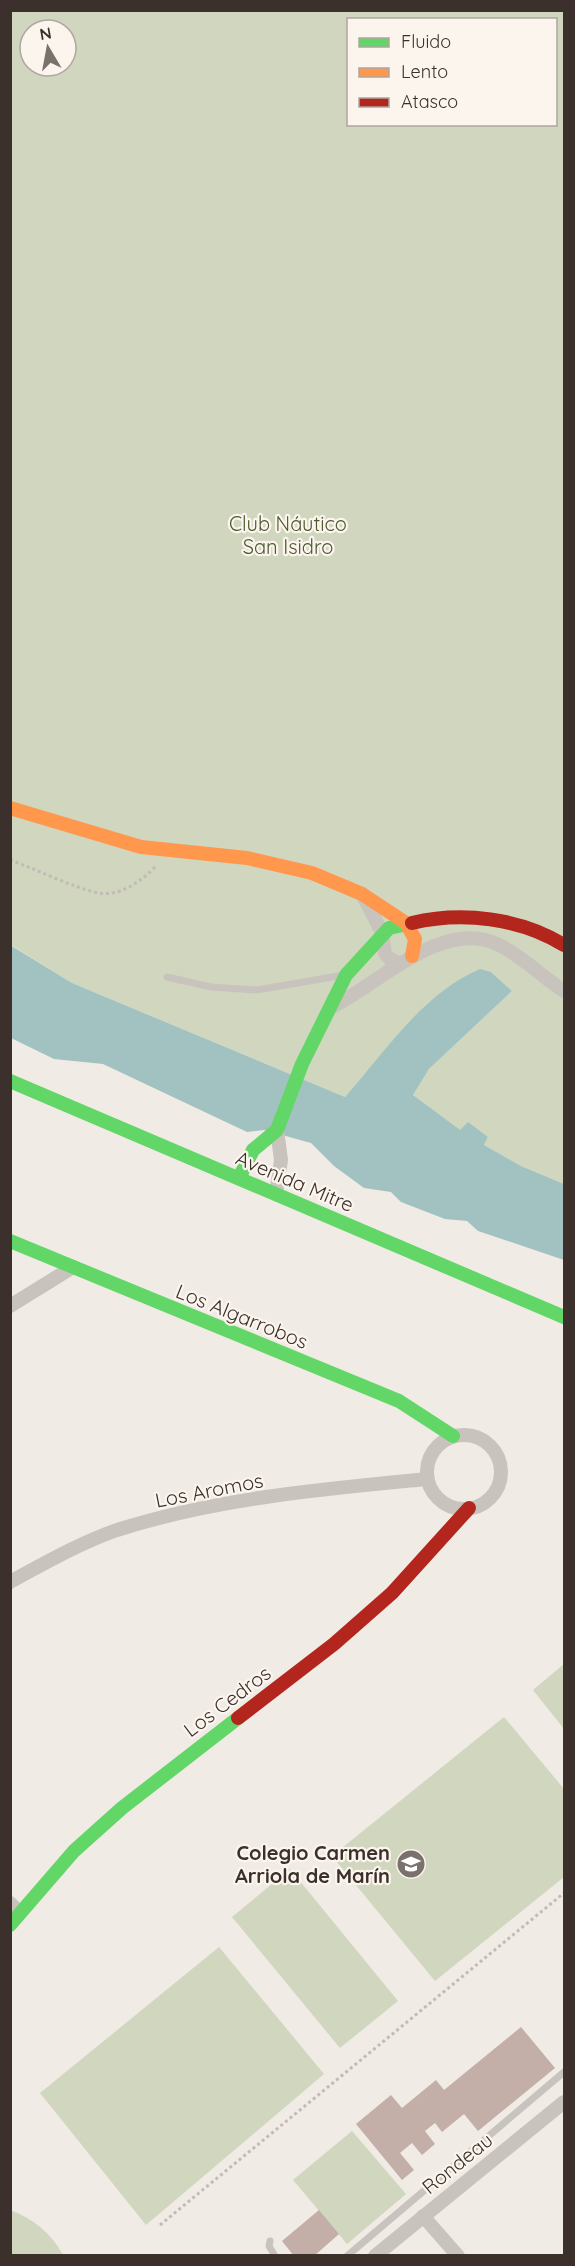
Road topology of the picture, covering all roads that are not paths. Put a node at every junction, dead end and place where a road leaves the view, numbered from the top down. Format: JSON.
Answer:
{"nodes":[{"id":1,"x":10,"y":808,"type":"edge"},
{"id":2,"x":362,"y":894,"type":"junction"},
{"id":3,"x":406,"y":923,"type":"junction"},
{"id":4,"x":382,"y":934,"type":"junction"},
{"id":5,"x":564,"y":945,"type":"edge"},
{"id":6,"x":407,"y":960,"type":"junction"},
{"id":7,"x":346,"y":975,"type":"junction"},
{"id":8,"x":167,"y":978,"type":"dead end"},
{"id":9,"x":564,"y":991,"type":"edge"},
{"id":10,"x":332,"y":1007,"type":"junction"},
{"id":11,"x":10,"y":1081,"type":"edge"},
{"id":12,"x":279,"y":1126,"type":"junction"},
{"id":13,"x":239,"y":1178,"type":"junction"},
{"id":14,"x":276,"y":1194,"type":"junction"},
{"id":15,"x":10,"y":1241,"type":"edge"},
{"id":16,"x":73,"y":1267,"type":"junction"},
{"id":17,"x":10,"y":1306,"type":"edge"},
{"id":18,"x":564,"y":1317,"type":"edge"},
{"id":19,"x":453,"y":1436,"type":"junction"},
{"id":20,"x":427,"y":1479,"type":"junction"},
{"id":21,"x":469,"y":1508,"type":"junction"},
{"id":22,"x":10,"y":1582,"type":"edge"},
{"id":23,"x":15,"y":1908,"type":"edge"},
{"id":24,"x":10,"y":1925,"type":"edge"},
{"id":25,"x":564,"y":2072,"type":"edge"},
{"id":26,"x":564,"y":2103,"type":"edge"},
{"id":27,"x":423,"y":2216,"type":"junction"},
{"id":28,"x":270,"y":2241,"type":"dead end"},
{"id":29,"x":275,"y":2256,"type":"edge"},
{"id":30,"x":347,"y":2256,"type":"edge"},
{"id":31,"x":375,"y":2256,"type":"edge"},
{"id":32,"x":458,"y":2256,"type":"edge"}],
"edges":[{"from":1,"to":2,"type":"street"},
{"from":2,"to":3,"type":"street"},
{"from":2,"to":4,"type":"street"},
{"from":3,"to":4,"type":"street"},
{"from":3,"to":5,"type":"street"},
{"from":3,"to":6,"type":"street"},
{"from":4,"to":6,"type":"street"},
{"from":4,"to":7,"type":"street"},
{"from":6,"to":9,"type":"street"},
{"from":6,"to":10,"type":"street"},
{"from":7,"to":8,"type":"lane"},
{"from":7,"to":10,"type":"street"},
{"from":10,"to":12,"type":"street"},
{"from":11,"to":13,"type":"street","name":"Avenida Mitre"},
{"from":12,"to":13,"type":"street"},
{"from":12,"to":14,"type":"street"},
{"from":13,"to":14,"type":"street","name":"Avenida Mitre"},
{"from":14,"to":18,"type":"street","name":"Avenida Mitre"},
{"from":15,"to":16,"type":"street","name":"Los Algarrobos"},
{"from":16,"to":17,"type":"street"},
{"from":16,"to":19,"type":"street","name":"Los Algarrobos"},
{"from":19,"to":20,"type":"street"},
{"from":19,"to":21,"type":"street","name":"Los Cedros"},
{"from":20,"to":21,"type":"street"},
{"from":20,"to":22,"type":"street","name":"Los Aromos"},
{"from":21,"to":23,"type":"street","name":"Los Cedros"},
{"from":23,"to":24,"type":"street","name":"Los Cedros"},
{"from":25,"to":30,"type":"lane"},
{"from":26,"to":27,"type":"street","name":"Rondeau"},
{"from":27,"to":31,"type":"street","name":"Rondeau"},
{"from":27,"to":32,"type":"street"},
{"from":28,"to":29,"type":"lane"}]}
